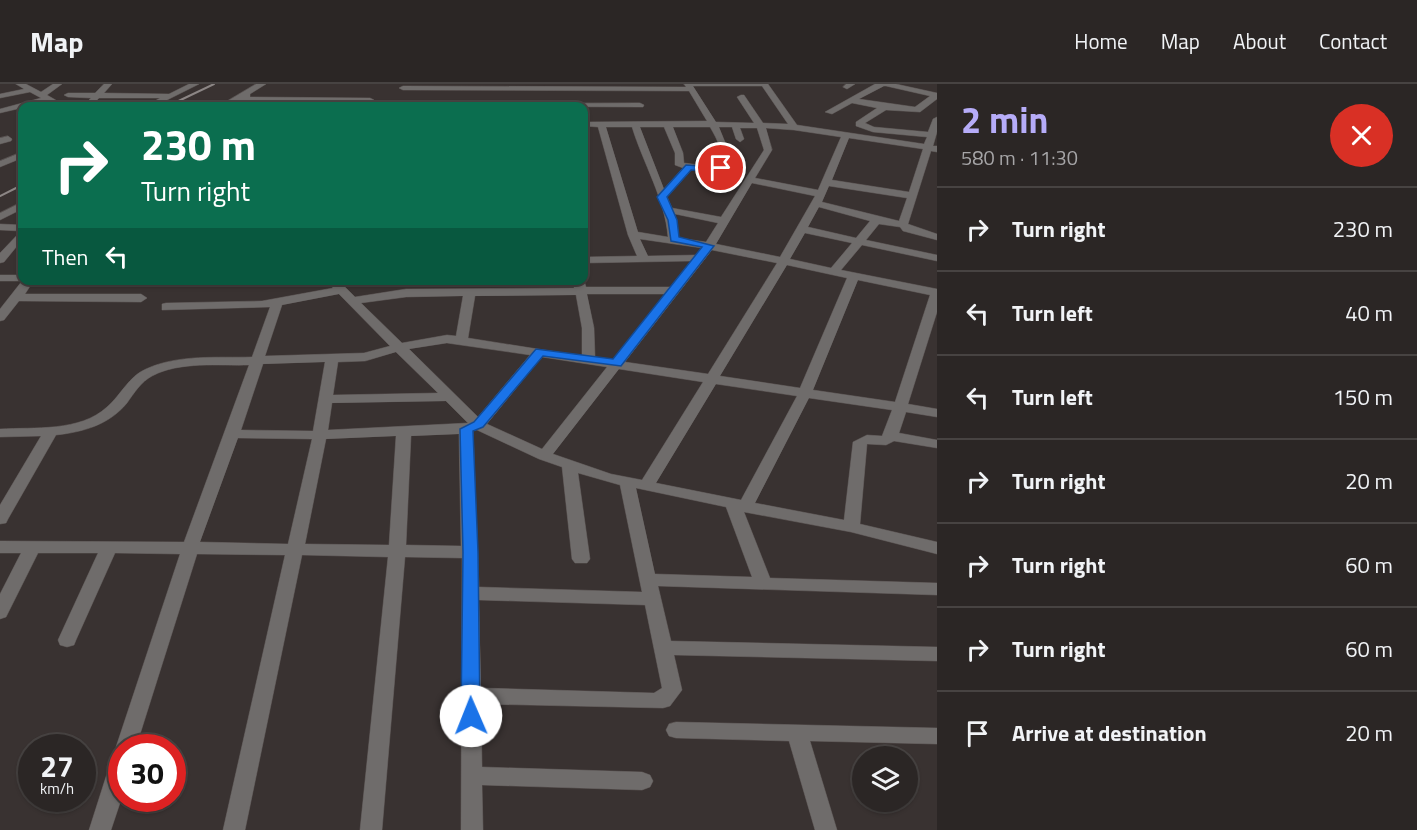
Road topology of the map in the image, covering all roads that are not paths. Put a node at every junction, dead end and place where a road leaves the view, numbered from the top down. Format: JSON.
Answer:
{"nodes":[{"id":1,"x":58,"y":84,"type":"edge"},
{"id":2,"x":108,"y":84,"type":"edge"},
{"id":3,"x":195,"y":84,"type":"edge"},
{"id":4,"x":262,"y":84,"type":"edge"},
{"id":5,"x":272,"y":84,"type":"edge"},
{"id":6,"x":881,"y":84,"type":"edge"},
{"id":7,"x":886,"y":84,"type":"edge"},
{"id":8,"x":26,"y":86,"type":"edge"},
{"id":9,"x":539,"y":86,"type":"edge"},
{"id":10,"x":689,"y":86,"type":"edge"},
{"id":11,"x":403,"y":88,"type":"dead end"},
{"id":12,"x":1,"y":91,"type":"edge"},
{"id":13,"x":68,"y":95,"type":"dead end"},
{"id":14,"x":98,"y":95,"type":"junction"},
{"id":15,"x":172,"y":96,"type":"junction"},
{"id":16,"x":936,"y":96,"type":"edge"},
{"id":17,"x":45,"y":97,"type":"junction"},
{"id":18,"x":741,"y":97,"type":"dead end"},
{"id":19,"x":241,"y":99,"type":"junction"},
{"id":20,"x":370,"y":99,"type":"edge"},
{"id":21,"x":851,"y":100,"type":"junction"},
{"id":22,"x":29,"y":102,"type":"edge"},
{"id":23,"x":54,"y":102,"type":"edge"},
{"id":24,"x":91,"y":102,"type":"edge"},
{"id":25,"x":159,"y":102,"type":"edge"},
{"id":26,"x":233,"y":102,"type":"edge"},
{"id":27,"x":541,"y":102,"type":"edge"},
{"id":28,"x":18,"y":105,"type":"edge"},
{"id":29,"x":640,"y":105,"type":"dead end"},
{"id":30,"x":588,"y":106,"type":"edge"},
{"id":31,"x":884,"y":107,"type":"junction"},
{"id":32,"x":920,"y":108,"type":"junction"},
{"id":33,"x":0,"y":111,"type":"edge"},
{"id":34,"x":829,"y":112,"type":"dead end"},
{"id":35,"x":936,"y":114,"type":"edge"},
{"id":36,"x":588,"y":123,"type":"edge"},
{"id":37,"x":601,"y":123,"type":"junction"},
{"id":38,"x":635,"y":123,"type":"junction"},
{"id":39,"x":666,"y":123,"type":"junction"},
{"id":40,"x":712,"y":124,"type":"junction"},
{"id":41,"x":735,"y":124,"type":"junction"},
{"id":42,"x":758,"y":125,"type":"junction"},
{"id":43,"x":794,"y":126,"type":"junction"},
{"id":44,"x":846,"y":134,"type":"junction"},
{"id":45,"x":931,"y":135,"type":"junction"},
{"id":46,"x":740,"y":140,"type":"dead end"},
{"id":47,"x":932,"y":148,"type":"edge"},
{"id":48,"x":18,"y":157,"type":"edge"},
{"id":49,"x":0,"y":164,"type":"edge"},
{"id":50,"x":689,"y":167,"type":"junction"},
{"id":51,"x":749,"y":180,"type":"junction"},
{"id":52,"x":821,"y":193,"type":"junction"},
{"id":53,"x":912,"y":196,"type":"junction"},
{"id":54,"x":662,"y":197,"type":"junction"},
{"id":55,"x":18,"y":207,"type":"edge"},
{"id":56,"x":669,"y":210,"type":"junction"},
{"id":57,"x":0,"y":217,"type":"edge"},
{"id":58,"x":877,"y":220,"type":"junction"},
{"id":59,"x":724,"y":221,"type":"junction"},
{"id":60,"x":903,"y":225,"type":"junction"},
{"id":61,"x":0,"y":227,"type":"edge"},
{"id":62,"x":18,"y":228,"type":"edge"},
{"id":63,"x":801,"y":229,"type":"junction"},
{"id":64,"x":633,"y":235,"type":"junction"},
{"id":65,"x":937,"y":237,"type":"edge"},
{"id":66,"x":18,"y":238,"type":"edge"},
{"id":67,"x":674,"y":239,"type":"junction"},
{"id":68,"x":859,"y":241,"type":"junction"},
{"id":69,"x":709,"y":246,"type":"junction"},
{"id":70,"x":2,"y":256,"type":"edge"},
{"id":71,"x":698,"y":258,"type":"junction"},
{"id":72,"x":937,"y":258,"type":"edge"},
{"id":73,"x":588,"y":260,"type":"edge"},
{"id":74,"x":644,"y":260,"type":"junction"},
{"id":75,"x":784,"y":261,"type":"junction"},
{"id":76,"x":834,"y":271,"type":"junction"},
{"id":77,"x":854,"y":276,"type":"junction"},
{"id":78,"x":0,"y":278,"type":"edge"},
{"id":79,"x":18,"y":278,"type":"edge"},
{"id":80,"x":25,"y":285,"type":"edge"},
{"id":81,"x":580,"y":285,"type":"edge"},
{"id":82,"x":453,"y":286,"type":"edge"},
{"id":83,"x":673,"y":290,"type":"junction"},
{"id":84,"x":341,"y":291,"type":"edge"},
{"id":85,"x":470,"y":291,"type":"junction"},
{"id":86,"x":937,"y":293,"type":"edge"},
{"id":87,"x":16,"y":297,"type":"junction"},
{"id":88,"x":141,"y":298,"type":"dead end"},
{"id":89,"x":278,"y":303,"type":"junction"},
{"id":90,"x":166,"y":307,"type":"dead end"},
{"id":91,"x":0,"y":317,"type":"edge"},
{"id":92,"x":461,"y":341,"type":"junction"},
{"id":93,"x":399,"y":347,"type":"junction"},
{"id":94,"x":540,"y":352,"type":"junction"},
{"id":95,"x":332,"y":359,"type":"junction"},
{"id":96,"x":589,"y":359,"type":"junction"},
{"id":97,"x":258,"y":360,"type":"junction"},
{"id":98,"x":616,"y":363,"type":"junction"},
{"id":99,"x":710,"y":379,"type":"junction"},
{"id":100,"x":806,"y":391,"type":"junction"},
{"id":101,"x":452,"y":397,"type":"junction"},
{"id":102,"x":326,"y":399,"type":"junction"},
{"id":103,"x":900,"y":407,"type":"junction"},
{"id":104,"x":937,"y":413,"type":"edge"},
{"id":105,"x":472,"y":427,"type":"junction"},
{"id":106,"x":51,"y":431,"type":"junction"},
{"id":107,"x":404,"y":432,"type":"junction"},
{"id":108,"x":0,"y":433,"type":"edge"},
{"id":109,"x":231,"y":434,"type":"junction"},
{"id":110,"x":320,"y":435,"type":"junction"},
{"id":111,"x":891,"y":436,"type":"junction"},
{"id":112,"x":937,"y":444,"type":"edge"},
{"id":113,"x":544,"y":456,"type":"junction"},
{"id":114,"x":569,"y":466,"type":"junction"},
{"id":115,"x":627,"y":483,"type":"junction"},
{"id":116,"x":646,"y":486,"type":"junction"},
{"id":117,"x":739,"y":506,"type":"junction"},
{"id":118,"x":0,"y":519,"type":"edge"},
{"id":119,"x":851,"y":527,"type":"junction"},
{"id":120,"x":33,"y":546,"type":"junction"},
{"id":121,"x":0,"y":547,"type":"edge"},
{"id":122,"x":109,"y":547,"type":"junction"},
{"id":123,"x":190,"y":548,"type":"junction"},
{"id":124,"x":937,"y":548,"type":"edge"},
{"id":125,"x":293,"y":550,"type":"junction"},
{"id":126,"x":397,"y":551,"type":"junction"},
{"id":127,"x":470,"y":552,"type":"junction"},
{"id":128,"x":581,"y":559,"type":"dead end"},
{"id":129,"x":648,"y":580,"type":"junction"},
{"id":130,"x":763,"y":583,"type":"junction"},
{"id":131,"x":937,"y":589,"type":"edge"},
{"id":132,"x":469,"y":593,"type":"junction"},
{"id":133,"x":652,"y":599,"type":"junction"},
{"id":134,"x":0,"y":612,"type":"edge"},
{"id":135,"x":67,"y":640,"type":"dead end"},
{"id":136,"x":664,"y":648,"type":"junction"},
{"id":137,"x":937,"y":654,"type":"edge"},
{"id":138,"x":470,"y":696,"type":"junction"},
{"id":139,"x":676,"y":730,"type":"dead end"},
{"id":140,"x":797,"y":733,"type":"junction"},
{"id":141,"x":130,"y":734,"type":"edge"},
{"id":142,"x":937,"y":736,"type":"edge"},
{"id":143,"x":471,"y":776,"type":"junction"},
{"id":144,"x":642,"y":781,"type":"dead end"},
{"id":145,"x":108,"y":805,"type":"edge"},
{"id":146,"x":100,"y":830,"type":"edge"},
{"id":147,"x":234,"y":830,"type":"edge"},
{"id":148,"x":371,"y":830,"type":"edge"},
{"id":149,"x":472,"y":830,"type":"edge"},
{"id":150,"x":826,"y":830,"type":"edge"}],
"edges":[{"from":1,"to":17,"type":"street"},
{"from":2,"to":14,"type":"street"},
{"from":3,"to":15,"type":"street"},
{"from":4,"to":19,"type":"street"},
{"from":5,"to":19,"type":"street"},
{"from":6,"to":21,"type":"street"},
{"from":7,"to":16,"type":"street"},
{"from":8,"to":12,"type":"street"},
{"from":8,"to":17,"type":"street"},
{"from":9,"to":10,"type":"street"},
{"from":9,"to":11,"type":"street"},
{"from":9,"to":27,"type":"street"},
{"from":10,"to":40,"type":"street"},
{"from":10,"to":43,"type":"street"},
{"from":13,"to":14,"type":"street"},
{"from":14,"to":15,"type":"street"},
{"from":14,"to":24,"type":"street"},
{"from":15,"to":25,"type":"street"},
{"from":16,"to":32,"type":"street"},
{"from":17,"to":22,"type":"street"},
{"from":17,"to":23,"type":"street"},
{"from":18,"to":42,"type":"street"},
{"from":19,"to":20,"type":"street"},
{"from":19,"to":26,"type":"street"},
{"from":21,"to":31,"type":"street"},
{"from":21,"to":34,"type":"street"},
{"from":28,"to":33,"type":"street"},
{"from":29,"to":30,"type":"street"},
{"from":31,"to":32,"type":"street"},
{"from":31,"to":45,"type":"street"},
{"from":32,"to":35,"type":"street"},
{"from":35,"to":45,"type":"street"},
{"from":36,"to":37,"type":"street"},
{"from":37,"to":38,"type":"street"},
{"from":37,"to":64,"type":"street"},
{"from":38,"to":39,"type":"street"},
{"from":38,"to":54,"type":"street"},
{"from":39,"to":40,"type":"street"},
{"from":39,"to":50,"type":"street"},
{"from":40,"to":41,"type":"street"},
{"from":40,"to":50,"type":"street"},
{"from":41,"to":42,"type":"street"},
{"from":41,"to":46,"type":"street"},
{"from":42,"to":43,"type":"street"},
{"from":42,"to":51,"type":"street"},
{"from":43,"to":44,"type":"street"},
{"from":44,"to":47,"type":"street"},
{"from":44,"to":52,"type":"street"},
{"from":45,"to":47,"type":"street"},
{"from":47,"to":53,"type":"street"},
{"from":48,"to":49,"type":"street"},
{"from":50,"to":54,"type":"street"},
{"from":51,"to":52,"type":"street"},
{"from":51,"to":59,"type":"street"},
{"from":52,"to":53,"type":"street"},
{"from":52,"to":58,"type":"street"},
{"from":52,"to":63,"type":"street"},
{"from":53,"to":60,"type":"street"},
{"from":54,"to":56,"type":"street"},
{"from":55,"to":57,"type":"street"},
{"from":56,"to":59,"type":"street"},
{"from":56,"to":67,"type":"street"},
{"from":58,"to":60,"type":"street"},
{"from":58,"to":68,"type":"street"},
{"from":59,"to":69,"type":"street"},
{"from":60,"to":65,"type":"street"},
{"from":61,"to":62,"type":"street"},
{"from":63,"to":68,"type":"street"},
{"from":63,"to":75,"type":"street"},
{"from":64,"to":67,"type":"street"},
{"from":64,"to":74,"type":"street"},
{"from":66,"to":70,"type":"street"},
{"from":67,"to":69,"type":"street"},
{"from":68,"to":72,"type":"street"},
{"from":68,"to":76,"type":"street"},
{"from":69,"to":71,"type":"street"},
{"from":69,"to":75,"type":"street"},
{"from":71,"to":74,"type":"street"},
{"from":71,"to":83,"type":"street"},
{"from":73,"to":74,"type":"street"},
{"from":75,"to":76,"type":"street"},
{"from":75,"to":99,"type":"street"},
{"from":76,"to":77,"type":"street"},
{"from":77,"to":86,"type":"street"},
{"from":77,"to":100,"type":"street"},
{"from":78,"to":79,"type":"street"},
{"from":80,"to":87,"type":"street"},
{"from":81,"to":83,"type":"street"},
{"from":81,"to":85,"type":"street"},
{"from":81,"to":96,"type":"street"},
{"from":82,"to":84,"type":"street"},
{"from":82,"to":85,"type":"street"},
{"from":83,"to":98,"type":"street"},
{"from":84,"to":89,"type":"street"},
{"from":84,"to":93,"type":"street"},
{"from":85,"to":92,"type":"street"},
{"from":86,"to":103,"type":"street"},
{"from":87,"to":88,"type":"street"},
{"from":87,"to":91,"type":"street"},
{"from":89,"to":90,"type":"street"},
{"from":89,"to":97,"type":"street"},
{"from":92,"to":93,"type":"street"},
{"from":92,"to":94,"type":"street"},
{"from":93,"to":95,"type":"street"},
{"from":93,"to":101,"type":"street"},
{"from":94,"to":96,"type":"street"},
{"from":94,"to":105,"type":"street"},
{"from":95,"to":97,"type":"street"},
{"from":95,"to":102,"type":"street"},
{"from":96,"to":98,"type":"street"},
{"from":97,"to":106,"type":"street"},
{"from":97,"to":109,"type":"street"},
{"from":98,"to":99,"type":"street"},
{"from":98,"to":113,"type":"street"},
{"from":99,"to":100,"type":"street"},
{"from":99,"to":116,"type":"street"},
{"from":100,"to":103,"type":"street"},
{"from":100,"to":117,"type":"street"},
{"from":101,"to":102,"type":"street"},
{"from":101,"to":105,"type":"street"},
{"from":102,"to":110,"type":"street"},
{"from":103,"to":104,"type":"street"},
{"from":103,"to":111,"type":"street"},
{"from":105,"to":107,"type":"street"},
{"from":105,"to":113,"type":"street"},
{"from":105,"to":127,"type":"street"},
{"from":106,"to":108,"type":"street"},
{"from":106,"to":118,"type":"street"},
{"from":107,"to":110,"type":"street"},
{"from":107,"to":126,"type":"street"},
{"from":109,"to":110,"type":"street"},
{"from":109,"to":123,"type":"street"},
{"from":110,"to":125,"type":"street"},
{"from":111,"to":112,"type":"street"},
{"from":111,"to":119,"type":"street"},
{"from":113,"to":114,"type":"street"},
{"from":114,"to":115,"type":"street"},
{"from":114,"to":128,"type":"street"},
{"from":115,"to":116,"type":"street"},
{"from":115,"to":129,"type":"street"},
{"from":116,"to":117,"type":"street"},
{"from":117,"to":119,"type":"street"},
{"from":117,"to":130,"type":"street"},
{"from":119,"to":124,"type":"street"},
{"from":120,"to":121,"type":"street"},
{"from":120,"to":122,"type":"street"},
{"from":120,"to":134,"type":"street"},
{"from":122,"to":123,"type":"street"},
{"from":122,"to":135,"type":"street"},
{"from":123,"to":125,"type":"street"},
{"from":123,"to":141,"type":"street"},
{"from":125,"to":126,"type":"street"},
{"from":125,"to":147,"type":"street"},
{"from":126,"to":127,"type":"street"},
{"from":126,"to":148,"type":"street"},
{"from":127,"to":132,"type":"street"},
{"from":129,"to":130,"type":"street"},
{"from":129,"to":133,"type":"street"},
{"from":130,"to":131,"type":"street"},
{"from":132,"to":133,"type":"street"},
{"from":132,"to":138,"type":"street"},
{"from":133,"to":136,"type":"street"},
{"from":136,"to":137,"type":"street"},
{"from":136,"to":138,"type":"street"},
{"from":138,"to":143,"type":"street"},
{"from":139,"to":140,"type":"street"},
{"from":140,"to":142,"type":"street"},
{"from":140,"to":150,"type":"street"},
{"from":143,"to":144,"type":"street"},
{"from":143,"to":149,"type":"street"},
{"from":145,"to":146,"type":"street"}]}
